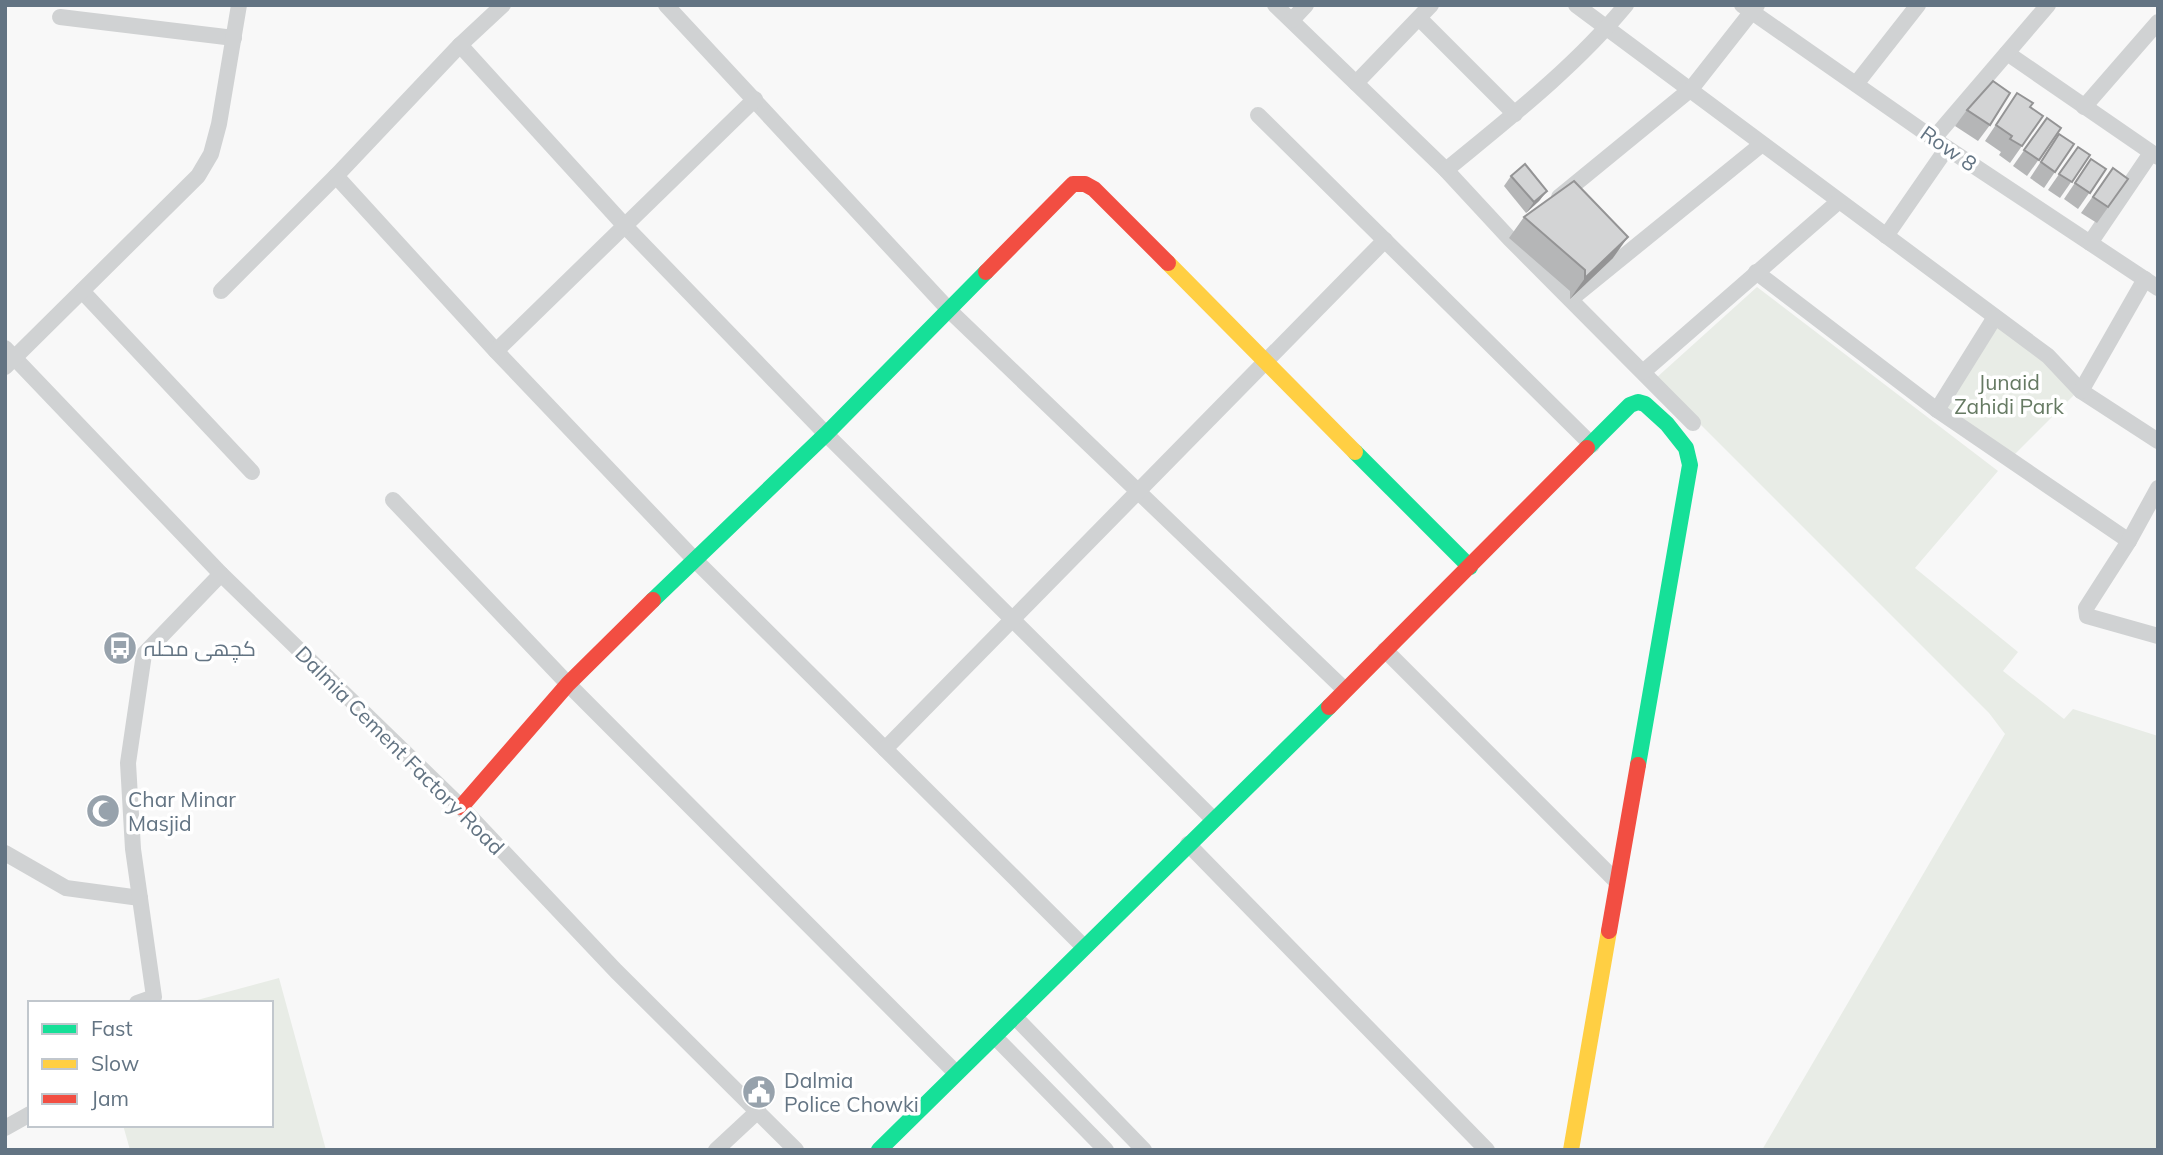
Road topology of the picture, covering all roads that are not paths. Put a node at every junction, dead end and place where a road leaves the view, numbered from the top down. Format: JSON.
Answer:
{"nodes":[{"id":1,"x":239,"y":5,"type":"edge"},
{"id":2,"x":503,"y":5,"type":"edge"},
{"id":3,"x":666,"y":5,"type":"edge"},
{"id":4,"x":1275,"y":5,"type":"edge"},
{"id":5,"x":1306,"y":5,"type":"edge"},
{"id":6,"x":1431,"y":5,"type":"edge"},
{"id":7,"x":1576,"y":5,"type":"edge"},
{"id":8,"x":1626,"y":5,"type":"edge"},
{"id":9,"x":1917,"y":5,"type":"edge"},
{"id":10,"x":2048,"y":5,"type":"edge"},
{"id":11,"x":1750,"y":7,"type":"edge"},
{"id":12,"x":60,"y":17,"type":"dead end"},
{"id":13,"x":1419,"y":19,"type":"junction"},
{"id":14,"x":1292,"y":20,"type":"junction"},
{"id":15,"x":2158,"y":22,"type":"edge"},
{"id":16,"x":1607,"y":28,"type":"junction"},
{"id":17,"x":234,"y":38,"type":"junction"},
{"id":18,"x":460,"y":45,"type":"junction"},
{"id":19,"x":2007,"y":53,"type":"junction"},
{"id":20,"x":1356,"y":83,"type":"junction"},
{"id":21,"x":1856,"y":84,"type":"junction"},
{"id":22,"x":1691,"y":89,"type":"junction"},
{"id":23,"x":755,"y":99,"type":"junction"},
{"id":24,"x":2084,"y":107,"type":"junction"},
{"id":25,"x":1514,"y":114,"type":"junction"},
{"id":26,"x":1258,"y":115,"type":"dead end"},
{"id":27,"x":1941,"y":142,"type":"junction"},
{"id":28,"x":1762,"y":144,"type":"junction"},
{"id":29,"x":2154,"y":155,"type":"edge"},
{"id":30,"x":1446,"y":170,"type":"junction"},
{"id":31,"x":336,"y":176,"type":"junction"},
{"id":32,"x":1838,"y":202,"type":"junction"},
{"id":33,"x":1552,"y":203,"type":"edge"},
{"id":34,"x":625,"y":226,"type":"junction"},
{"id":35,"x":1886,"y":236,"type":"junction"},
{"id":36,"x":1385,"y":240,"type":"junction"},
{"id":37,"x":2090,"y":243,"type":"junction"},
{"id":38,"x":1756,"y":272,"type":"junction"},
{"id":39,"x":2151,"y":284,"type":"edge"},
{"id":40,"x":82,"y":291,"type":"junction"},
{"id":41,"x":221,"y":291,"type":"dead end"},
{"id":42,"x":1571,"y":299,"type":"junction"},
{"id":43,"x":950,"y":311,"type":"junction"},
{"id":44,"x":1995,"y":317,"type":"junction"},
{"id":45,"x":496,"y":351,"type":"junction"},
{"id":46,"x":8,"y":358,"type":"edge"},
{"id":47,"x":1265,"y":363,"type":"junction"},
{"id":48,"x":1643,"y":372,"type":"junction"},
{"id":49,"x":2081,"y":391,"type":"junction"},
{"id":50,"x":1937,"y":410,"type":"junction"},
{"id":51,"x":1693,"y":423,"type":"dead end"},
{"id":52,"x":826,"y":434,"type":"junction"},
{"id":53,"x":2158,"y":441,"type":"edge"},
{"id":54,"x":1592,"y":445,"type":"junction"},
{"id":55,"x":252,"y":472,"type":"dead end"},
{"id":56,"x":2158,"y":488,"type":"edge"},
{"id":57,"x":1138,"y":491,"type":"junction"},
{"id":58,"x":393,"y":500,"type":"dead end"},
{"id":59,"x":2129,"y":541,"type":"junction"},
{"id":60,"x":694,"y":559,"type":"junction"},
{"id":61,"x":1470,"y":567,"type":"junction"},
{"id":62,"x":221,"y":574,"type":"junction"},
{"id":63,"x":1012,"y":619,"type":"junction"},
{"id":64,"x":2158,"y":636,"type":"edge"},
{"id":65,"x":1385,"y":650,"type":"junction"},
{"id":66,"x":568,"y":684,"type":"junction"},
{"id":67,"x":1345,"y":690,"type":"junction"},
{"id":68,"x":885,"y":749,"type":"junction"},
{"id":69,"x":461,"y":807,"type":"junction"},
{"id":70,"x":1213,"y":819,"type":"junction"},
{"id":71,"x":1188,"y":844,"type":"junction"},
{"id":72,"x":5,"y":853,"type":"edge"},
{"id":73,"x":1617,"y":882,"type":"junction"},
{"id":74,"x":140,"y":898,"type":"junction"},
{"id":75,"x":1084,"y":947,"type":"junction"},
{"id":76,"x":143,"y":1001,"type":"edge"},
{"id":77,"x":1015,"y":1017,"type":"junction"},
{"id":78,"x":995,"y":1037,"type":"junction"},
{"id":79,"x":956,"y":1073,"type":"junction"},
{"id":80,"x":1082,"y":1086,"type":"junction"},
{"id":81,"x":1061,"y":1104,"type":"junction"},
{"id":82,"x":758,"y":1111,"type":"junction"},
{"id":83,"x":28,"y":1115,"type":"edge"},
{"id":84,"x":5,"y":1128,"type":"edge"},
{"id":85,"x":716,"y":1150,"type":"edge"},
{"id":86,"x":796,"y":1150,"type":"edge"},
{"id":87,"x":879,"y":1150,"type":"edge"},
{"id":88,"x":1107,"y":1150,"type":"edge"},
{"id":89,"x":1144,"y":1150,"type":"edge"},
{"id":90,"x":1487,"y":1150,"type":"edge"},
{"id":91,"x":1572,"y":1150,"type":"edge"}],
"edges":[{"from":1,"to":17,"type":"street"},
{"from":2,"to":18,"type":"street"},
{"from":3,"to":23,"type":"street"},
{"from":4,"to":14,"type":"street"},
{"from":5,"to":14,"type":"street"},
{"from":6,"to":13,"type":"street"},
{"from":7,"to":16,"type":"street"},
{"from":8,"to":16,"type":"street"},
{"from":9,"to":21,"type":"street"},
{"from":10,"to":19,"type":"street"},
{"from":11,"to":21,"type":"street","name":"Row 8"},
{"from":11,"to":22,"type":"street"},
{"from":12,"to":17,"type":"street"},
{"from":13,"to":20,"type":"street"},
{"from":13,"to":25,"type":"street"},
{"from":14,"to":20,"type":"street"},
{"from":15,"to":24,"type":"street"},
{"from":16,"to":22,"type":"street"},
{"from":16,"to":25,"type":"street"},
{"from":17,"to":40,"type":"street"},
{"from":18,"to":31,"type":"street"},
{"from":18,"to":34,"type":"street"},
{"from":19,"to":24,"type":"street"},
{"from":19,"to":27,"type":"street"},
{"from":20,"to":30,"type":"street"},
{"from":21,"to":27,"type":"street","name":"Row 8"},
{"from":22,"to":28,"type":"street"},
{"from":22,"to":33,"type":"street"},
{"from":23,"to":34,"type":"street"},
{"from":23,"to":43,"type":"street"},
{"from":24,"to":29,"type":"street"},
{"from":25,"to":30,"type":"street"},
{"from":26,"to":36,"type":"street"},
{"from":27,"to":35,"type":"street"},
{"from":27,"to":37,"type":"street","name":"Row 8"},
{"from":28,"to":32,"type":"street"},
{"from":28,"to":42,"type":"street"},
{"from":29,"to":37,"type":"street"},
{"from":30,"to":42,"type":"street"},
{"from":31,"to":41,"type":"street"},
{"from":31,"to":45,"type":"street"},
{"from":32,"to":35,"type":"street"},
{"from":32,"to":38,"type":"street"},
{"from":34,"to":45,"type":"street"},
{"from":34,"to":52,"type":"street"},
{"from":35,"to":44,"type":"street"},
{"from":36,"to":47,"type":"street"},
{"from":36,"to":54,"type":"street"},
{"from":37,"to":39,"type":"street","name":"Row 8"},
{"from":38,"to":48,"type":"street"},
{"from":38,"to":50,"type":"street"},
{"from":39,"to":49,"type":"street"},
{"from":40,"to":46,"type":"street"},
{"from":40,"to":55,"type":"street"},
{"from":42,"to":48,"type":"street"},
{"from":43,"to":47,"type":"street"},
{"from":43,"to":52,"type":"street"},
{"from":43,"to":57,"type":"street"},
{"from":44,"to":49,"type":"street"},
{"from":44,"to":50,"type":"street"},
{"from":45,"to":60,"type":"street"},
{"from":46,"to":62,"type":"street","name":"Dalmia Cement Factory Road"},
{"from":47,"to":57,"type":"street"},
{"from":47,"to":61,"type":"street"},
{"from":48,"to":51,"type":"street"},
{"from":49,"to":53,"type":"street"},
{"from":50,"to":59,"type":"street"},
{"from":52,"to":60,"type":"street"},
{"from":52,"to":63,"type":"street"},
{"from":54,"to":61,"type":"street"},
{"from":54,"to":73,"type":"street"},
{"from":56,"to":59,"type":"street"},
{"from":57,"to":63,"type":"street"},
{"from":57,"to":67,"type":"street"},
{"from":58,"to":66,"type":"street"},
{"from":59,"to":64,"type":"street"},
{"from":60,"to":66,"type":"street"},
{"from":60,"to":68,"type":"street"},
{"from":61,"to":65,"type":"street"},
{"from":62,"to":69,"type":"street","name":"Dalmia Cement Factory Road"},
{"from":62,"to":74,"type":"street"},
{"from":63,"to":68,"type":"street"},
{"from":63,"to":70,"type":"street"},
{"from":65,"to":67,"type":"street"},
{"from":65,"to":73,"type":"street"},
{"from":66,"to":69,"type":"street"},
{"from":66,"to":79,"type":"street"},
{"from":67,"to":70,"type":"street"},
{"from":68,"to":75,"type":"street"},
{"from":69,"to":82,"type":"street","name":"Dalmia Cement Factory Road"},
{"from":70,"to":71,"type":"street"},
{"from":71,"to":75,"type":"street"},
{"from":71,"to":90,"type":"street"},
{"from":72,"to":74,"type":"street"},
{"from":73,"to":91,"type":"street"},
{"from":74,"to":76,"type":"street"},
{"from":75,"to":77,"type":"street"},
{"from":77,"to":78,"type":"street"},
{"from":77,"to":80,"type":"street"},
{"from":78,"to":79,"type":"street"},
{"from":78,"to":81,"type":"street"},
{"from":79,"to":87,"type":"street"},
{"from":80,"to":81,"type":"street"},
{"from":80,"to":89,"type":"street"},
{"from":81,"to":88,"type":"street"},
{"from":82,"to":85,"type":"street"},
{"from":82,"to":86,"type":"street","name":"Dalmia Cement Factory Road"},
{"from":83,"to":84,"type":"street"}]}
